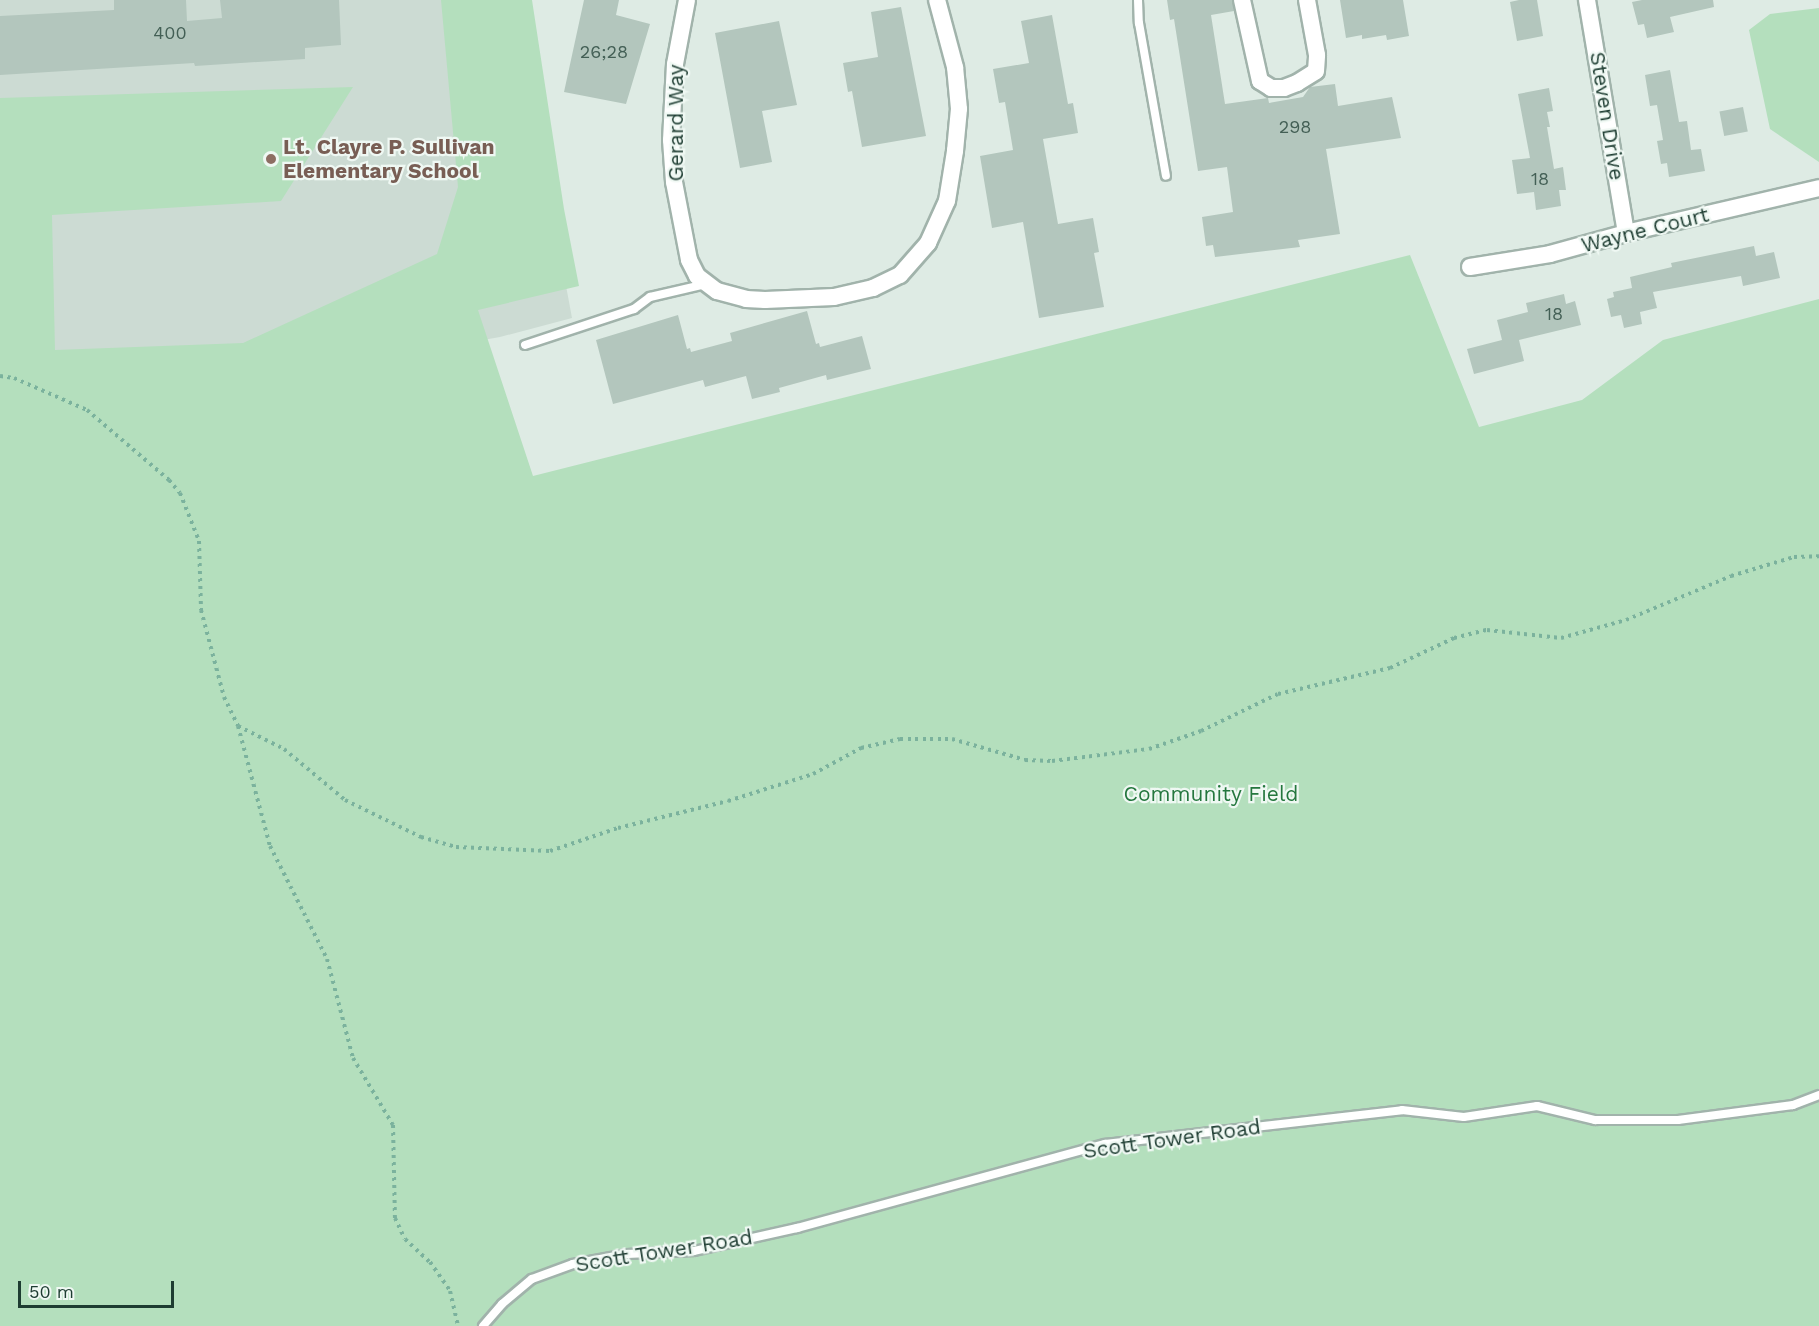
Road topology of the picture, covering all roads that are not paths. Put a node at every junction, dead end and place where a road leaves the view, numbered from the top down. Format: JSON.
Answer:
{"nodes":[{"id":1,"x":687,"y":0,"type":"edge"},
{"id":2,"x":937,"y":0,"type":"edge"},
{"id":3,"x":1138,"y":0,"type":"edge"},
{"id":4,"x":1242,"y":0,"type":"edge"},
{"id":5,"x":1307,"y":0,"type":"edge"},
{"id":6,"x":1587,"y":0,"type":"edge"},
{"id":7,"x":1166,"y":176,"type":"dead end"},
{"id":8,"x":1819,"y":188,"type":"edge"},
{"id":9,"x":1626,"y":233,"type":"junction"},
{"id":10,"x":1470,"y":267,"type":"dead end"},
{"id":11,"x":706,"y":284,"type":"junction"},
{"id":12,"x":525,"y":345,"type":"dead end"},
{"id":13,"x":1819,"y":1095,"type":"edge"},
{"id":14,"x":483,"y":1326,"type":"edge"}],
"edges":[{"from":1,"to":11,"type":"street","name":"Gerard Way"},
{"from":2,"to":11,"type":"street","name":"Gerard Way"},
{"from":3,"to":7,"type":"lane"},
{"from":4,"to":5,"type":"street"},
{"from":6,"to":9,"type":"street","name":"Steven Drive"},
{"from":8,"to":9,"type":"street","name":"Wayne Court"},
{"from":9,"to":10,"type":"street","name":"Wayne Court"},
{"from":11,"to":12,"type":"lane"},
{"from":13,"to":14,"type":"lane","name":"Scott Tower Road"}]}
